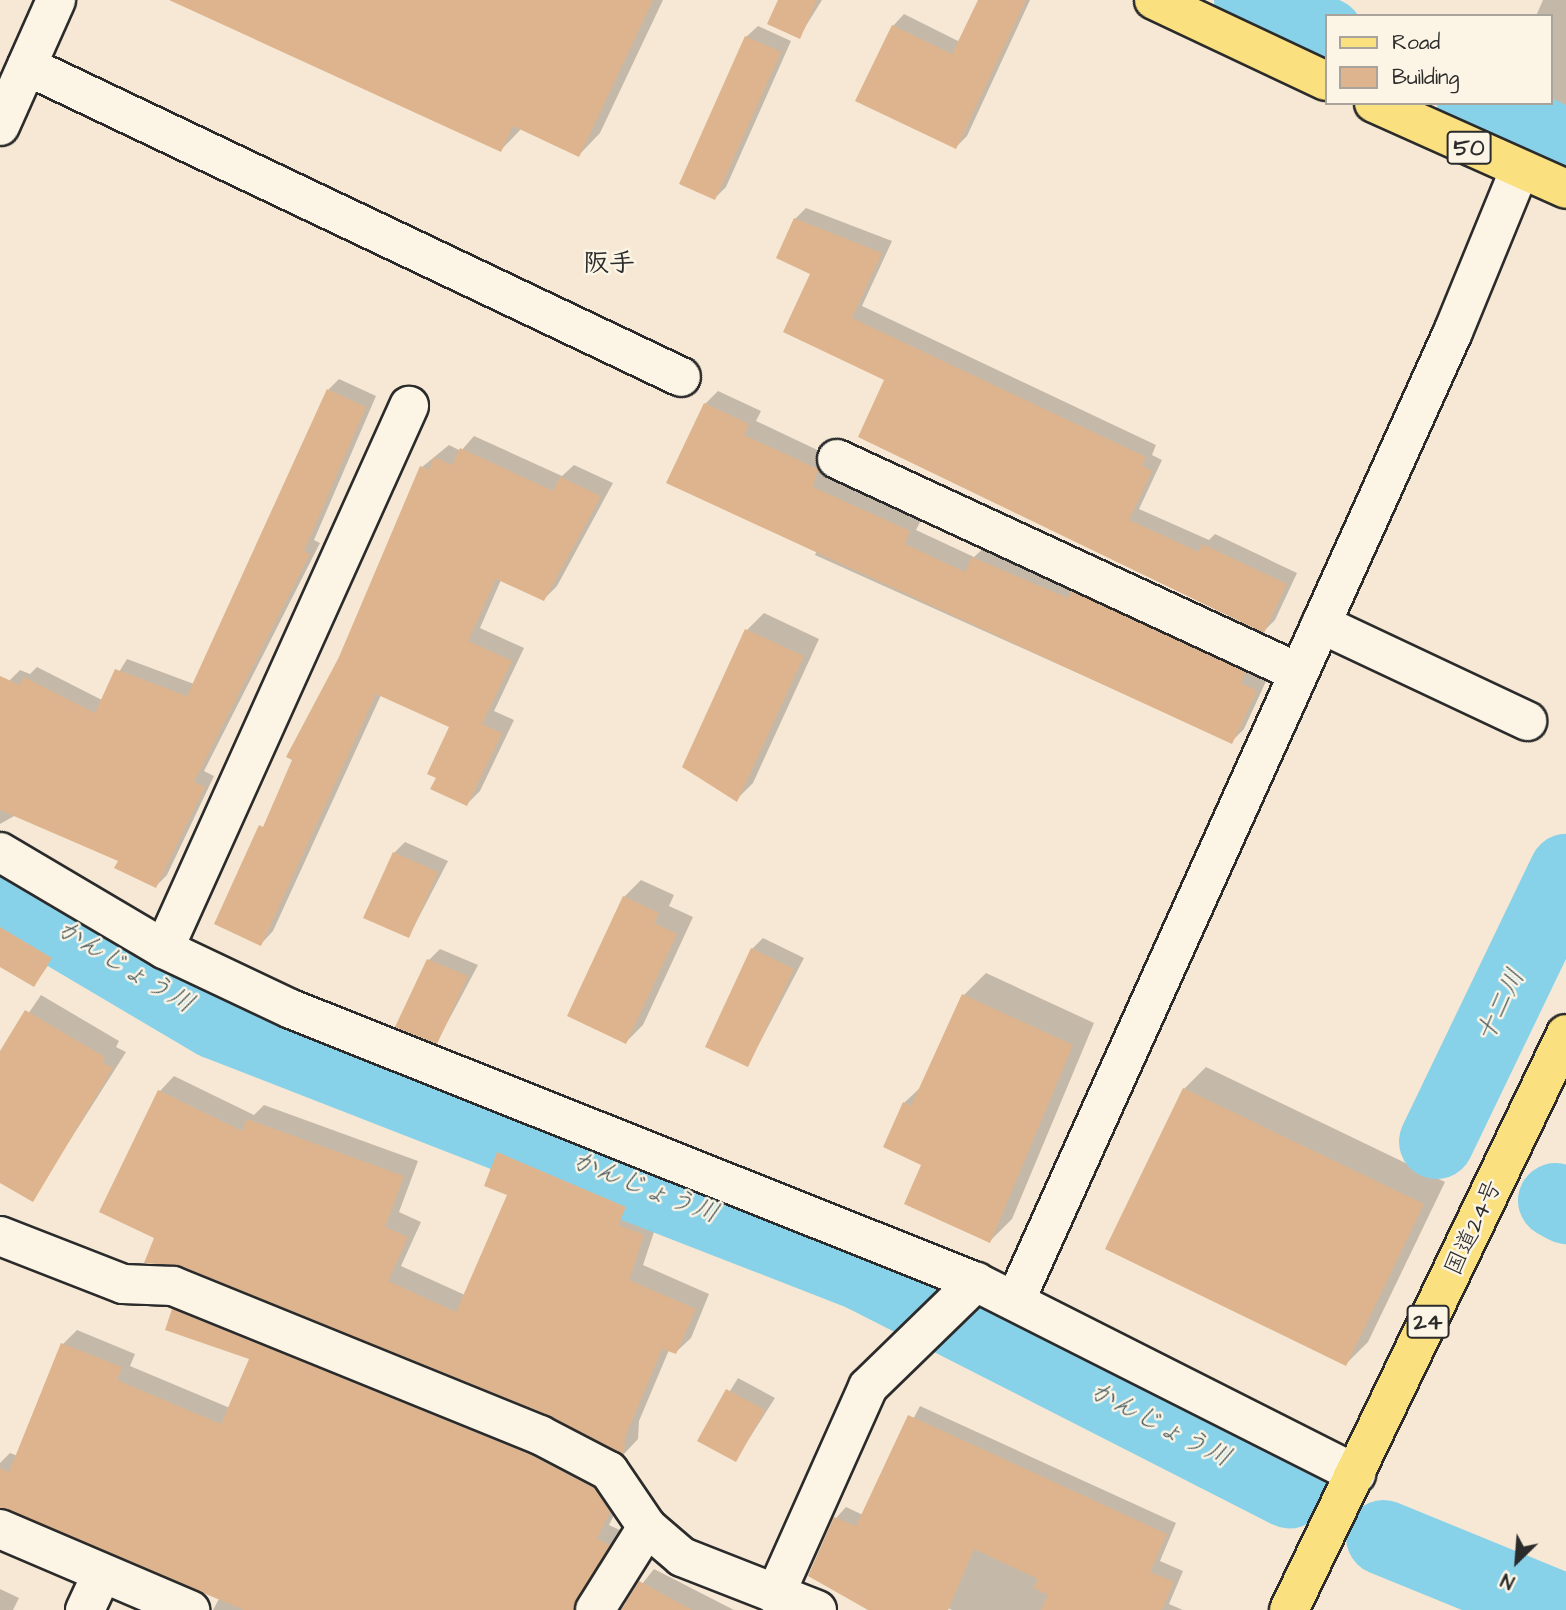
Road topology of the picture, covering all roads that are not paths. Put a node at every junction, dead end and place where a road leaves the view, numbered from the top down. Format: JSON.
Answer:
{"nodes":[{"id":1,"x":56,"y":0,"type":"edge"},
{"id":2,"x":1154,"y":0,"type":"edge"},
{"id":3,"x":27,"y":66,"type":"junction"},
{"id":4,"x":1324,"y":80,"type":"edge"},
{"id":5,"x":1378,"y":105,"type":"edge"},
{"id":6,"x":0,"y":125,"type":"edge"},
{"id":7,"x":1519,"y":171,"type":"junction"},
{"id":8,"x":1566,"y":189,"type":"edge"},
{"id":9,"x":681,"y":377,"type":"dead end"},
{"id":10,"x":409,"y":406,"type":"dead end"},
{"id":11,"x":837,"y":459,"type":"dead end"},
{"id":12,"x":1321,"y":624,"type":"junction"},
{"id":13,"x":1299,"y":673,"type":"junction"},
{"id":14,"x":1527,"y":721,"type":"dead end"},
{"id":15,"x":0,"y":852,"type":"edge"},
{"id":16,"x":163,"y":948,"type":"junction"},
{"id":17,"x":1566,"y":1034,"type":"edge"},
{"id":18,"x":0,"y":1236,"type":"edge"},
{"id":19,"x":969,"y":1291,"type":"junction"},
{"id":20,"x":1016,"y":1299,"type":"junction"},
{"id":21,"x":1356,"y":1474,"type":"junction"},
{"id":22,"x":647,"y":1527,"type":"junction"},
{"id":23,"x":0,"y":1529,"type":"edge"},
{"id":24,"x":101,"y":1576,"type":"junction"},
{"id":25,"x":775,"y":1595,"type":"junction"},
{"id":26,"x":85,"y":1610,"type":"edge"},
{"id":27,"x":190,"y":1610,"type":"edge"},
{"id":28,"x":595,"y":1610,"type":"edge"},
{"id":29,"x":817,"y":1610,"type":"edge"},
{"id":30,"x":1289,"y":1610,"type":"edge"}],
"edges":[{"from":1,"to":3,"type":"street"},
{"from":2,"to":4,"type":"main road"},
{"from":3,"to":6,"type":"street"},
{"from":3,"to":9,"type":"street"},
{"from":5,"to":7,"type":"main road","number":"50"},
{"from":7,"to":8,"type":"main road","number":"50"},
{"from":7,"to":12,"type":"street"},
{"from":10,"to":16,"type":"street"},
{"from":11,"to":13,"type":"street"},
{"from":12,"to":13,"type":"street"},
{"from":12,"to":14,"type":"street"},
{"from":13,"to":20,"type":"street"},
{"from":15,"to":16,"type":"street"},
{"from":16,"to":19,"type":"street"},
{"from":17,"to":21,"type":"main road","name":"国道24号","number":"24"},
{"from":18,"to":22,"type":"street"},
{"from":19,"to":20,"type":"street"},
{"from":19,"to":25,"type":"street"},
{"from":20,"to":21,"type":"street"},
{"from":21,"to":30,"type":"main road","name":"国道24号","number":"24"},
{"from":22,"to":25,"type":"street"},
{"from":22,"to":28,"type":"street"},
{"from":23,"to":24,"type":"street"},
{"from":24,"to":26,"type":"street"},
{"from":24,"to":27,"type":"street"},
{"from":25,"to":29,"type":"street"}]}
